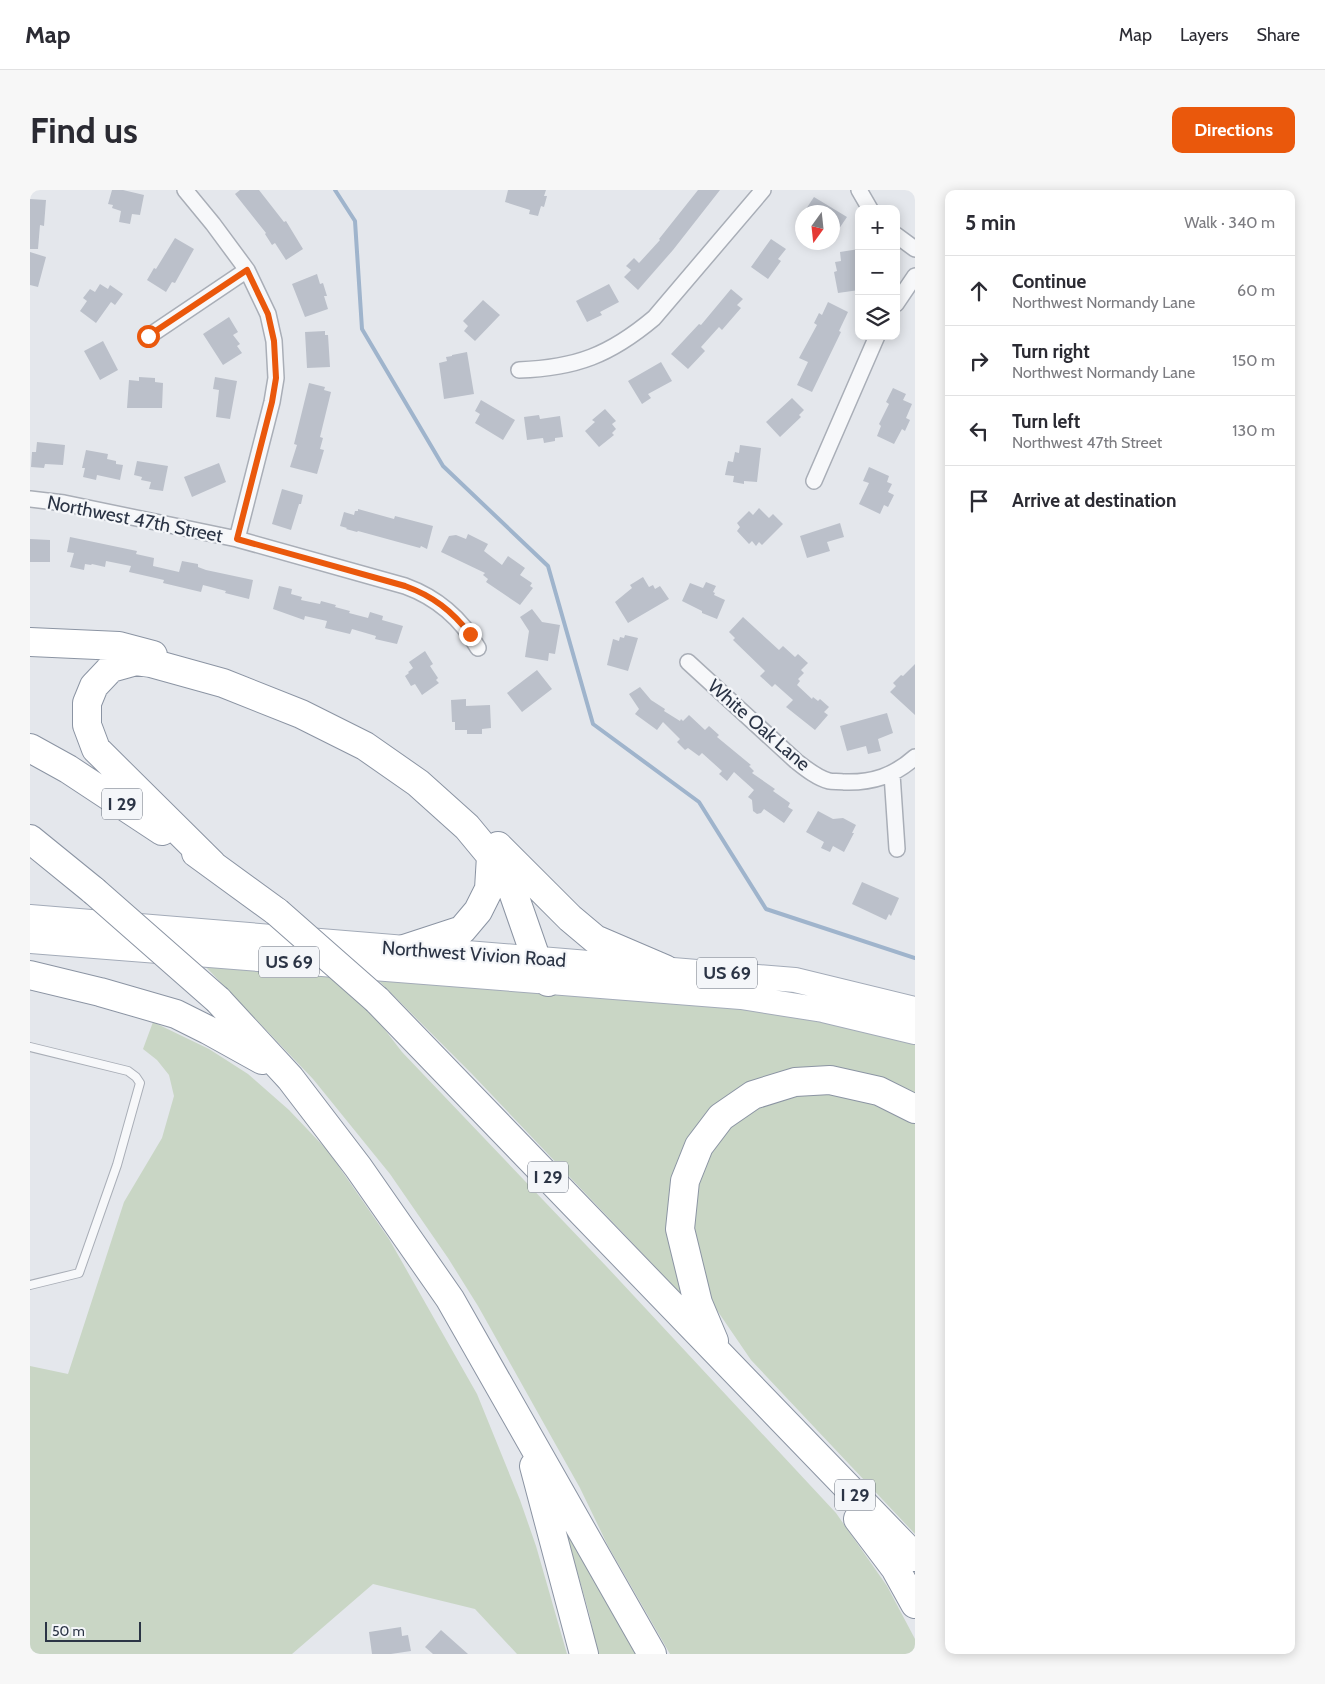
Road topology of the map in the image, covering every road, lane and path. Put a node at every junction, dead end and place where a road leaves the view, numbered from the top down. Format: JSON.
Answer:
{"nodes":[{"id":1,"x":185,"y":190,"type":"edge"},
{"id":2,"x":763,"y":190,"type":"edge"},
{"id":3,"x":859,"y":190,"type":"edge"},
{"id":4,"x":868,"y":205,"type":"edge"},
{"id":5,"x":900,"y":238,"type":"edge"},
{"id":6,"x":915,"y":249,"type":"edge"},
{"id":7,"x":247,"y":270,"type":"junction"},
{"id":8,"x":915,"y":276,"type":"edge"},
{"id":9,"x":900,"y":298,"type":"edge"},
{"id":10,"x":148,"y":336,"type":"dead end"},
{"id":11,"x":875,"y":340,"type":"edge"},
{"id":12,"x":519,"y":370,"type":"dead end"},
{"id":13,"x":814,"y":481,"type":"dead end"},
{"id":14,"x":30,"y":499,"type":"edge"},
{"id":15,"x":237,"y":539,"type":"junction"},
{"id":16,"x":30,"y":642,"type":"edge"},
{"id":17,"x":478,"y":648,"type":"dead end"},
{"id":18,"x":688,"y":662,"type":"dead end"},
{"id":19,"x":30,"y":748,"type":"edge"},
{"id":20,"x":915,"y":757,"type":"edge"},
{"id":21,"x":892,"y":774,"type":"junction"},
{"id":22,"x":30,"y":839,"type":"edge"},
{"id":23,"x":897,"y":848,"type":"dead end"},
{"id":24,"x":490,"y":856,"type":"junction"},
{"id":25,"x":212,"y":864,"type":"junction"},
{"id":26,"x":30,"y":917,"type":"edge"},
{"id":27,"x":30,"y":941,"type":"edge"},
{"id":28,"x":404,"y":949,"type":"junction"},
{"id":29,"x":536,"y":958,"type":"junction"},
{"id":30,"x":665,"y":969,"type":"junction"},
{"id":31,"x":30,"y":975,"type":"edge"},
{"id":32,"x":548,"y":982,"type":"junction"},
{"id":33,"x":915,"y":1009,"type":"edge"},
{"id":34,"x":915,"y":1032,"type":"edge"},
{"id":35,"x":30,"y":1047,"type":"edge"},
{"id":36,"x":290,"y":1078,"type":"junction"},
{"id":37,"x":915,"y":1109,"type":"edge"},
{"id":38,"x":30,"y":1285,"type":"edge"},
{"id":39,"x":719,"y":1354,"type":"junction"},
{"id":40,"x":525,"y":1431,"type":"junction"},
{"id":41,"x":795,"y":1433,"type":"junction"},
{"id":42,"x":915,"y":1557,"type":"edge"},
{"id":43,"x":915,"y":1604,"type":"edge"},
{"id":44,"x":584,"y":1654,"type":"edge"},
{"id":45,"x":652,"y":1654,"type":"edge"}],
"edges":[{"from":1,"to":7,"type":"street"},
{"from":2,"to":12,"type":"street"},
{"from":3,"to":4,"type":"street"},
{"from":5,"to":6,"type":"street"},
{"from":7,"to":10,"type":"street"},
{"from":7,"to":15,"type":"street"},
{"from":8,"to":9,"type":"street"},
{"from":11,"to":13,"type":"street"},
{"from":14,"to":15,"type":"street","name":"Northwest 47th Street"},
{"from":15,"to":17,"type":"street","name":"Northwest 47th Street"},
{"from":16,"to":30,"type":"highway"},
{"from":18,"to":21,"type":"street","name":"White Oak Lane"},
{"from":19,"to":25,"type":"highway","number":"I 29"},
{"from":20,"to":21,"type":"street","name":"White Oak Lane"},
{"from":21,"to":23,"type":"street"},
{"from":22,"to":36,"type":"highway","bridge":true},
{"from":24,"to":25,"type":"highway"},
{"from":24,"to":28,"type":"highway"},
{"from":24,"to":29,"type":"highway"},
{"from":25,"to":39,"type":"highway","number":"I 29","bridge":true},
{"from":26,"to":28,"type":"main road","name":"Northwest Vivion Road","number":"US 69"},
{"from":27,"to":32,"type":"main road","name":"Northwest Vivion Road","number":"US 69"},
{"from":28,"to":29,"type":"main road","name":"Northwest Vivion Road","number":"US 69"},
{"from":29,"to":30,"type":"main road","name":"Northwest Vivion Road","number":"US 69"},
{"from":29,"to":32,"type":"highway"},
{"from":30,"to":33,"type":"main road","name":"Northwest Vivion Road","number":"US 69"},
{"from":31,"to":36,"type":"highway"},
{"from":32,"to":34,"type":"main road","name":"Northwest Vivion Road","number":"US 69"},
{"from":35,"to":38,"type":"lane"},
{"from":36,"to":40,"type":"highway"},
{"from":37,"to":39,"type":"highway"},
{"from":39,"to":41,"type":"highway","number":"I 29"},
{"from":40,"to":44,"type":"highway"},
{"from":40,"to":45,"type":"highway"},
{"from":41,"to":42,"type":"highway","number":"I 29"},
{"from":41,"to":43,"type":"highway"}]}
